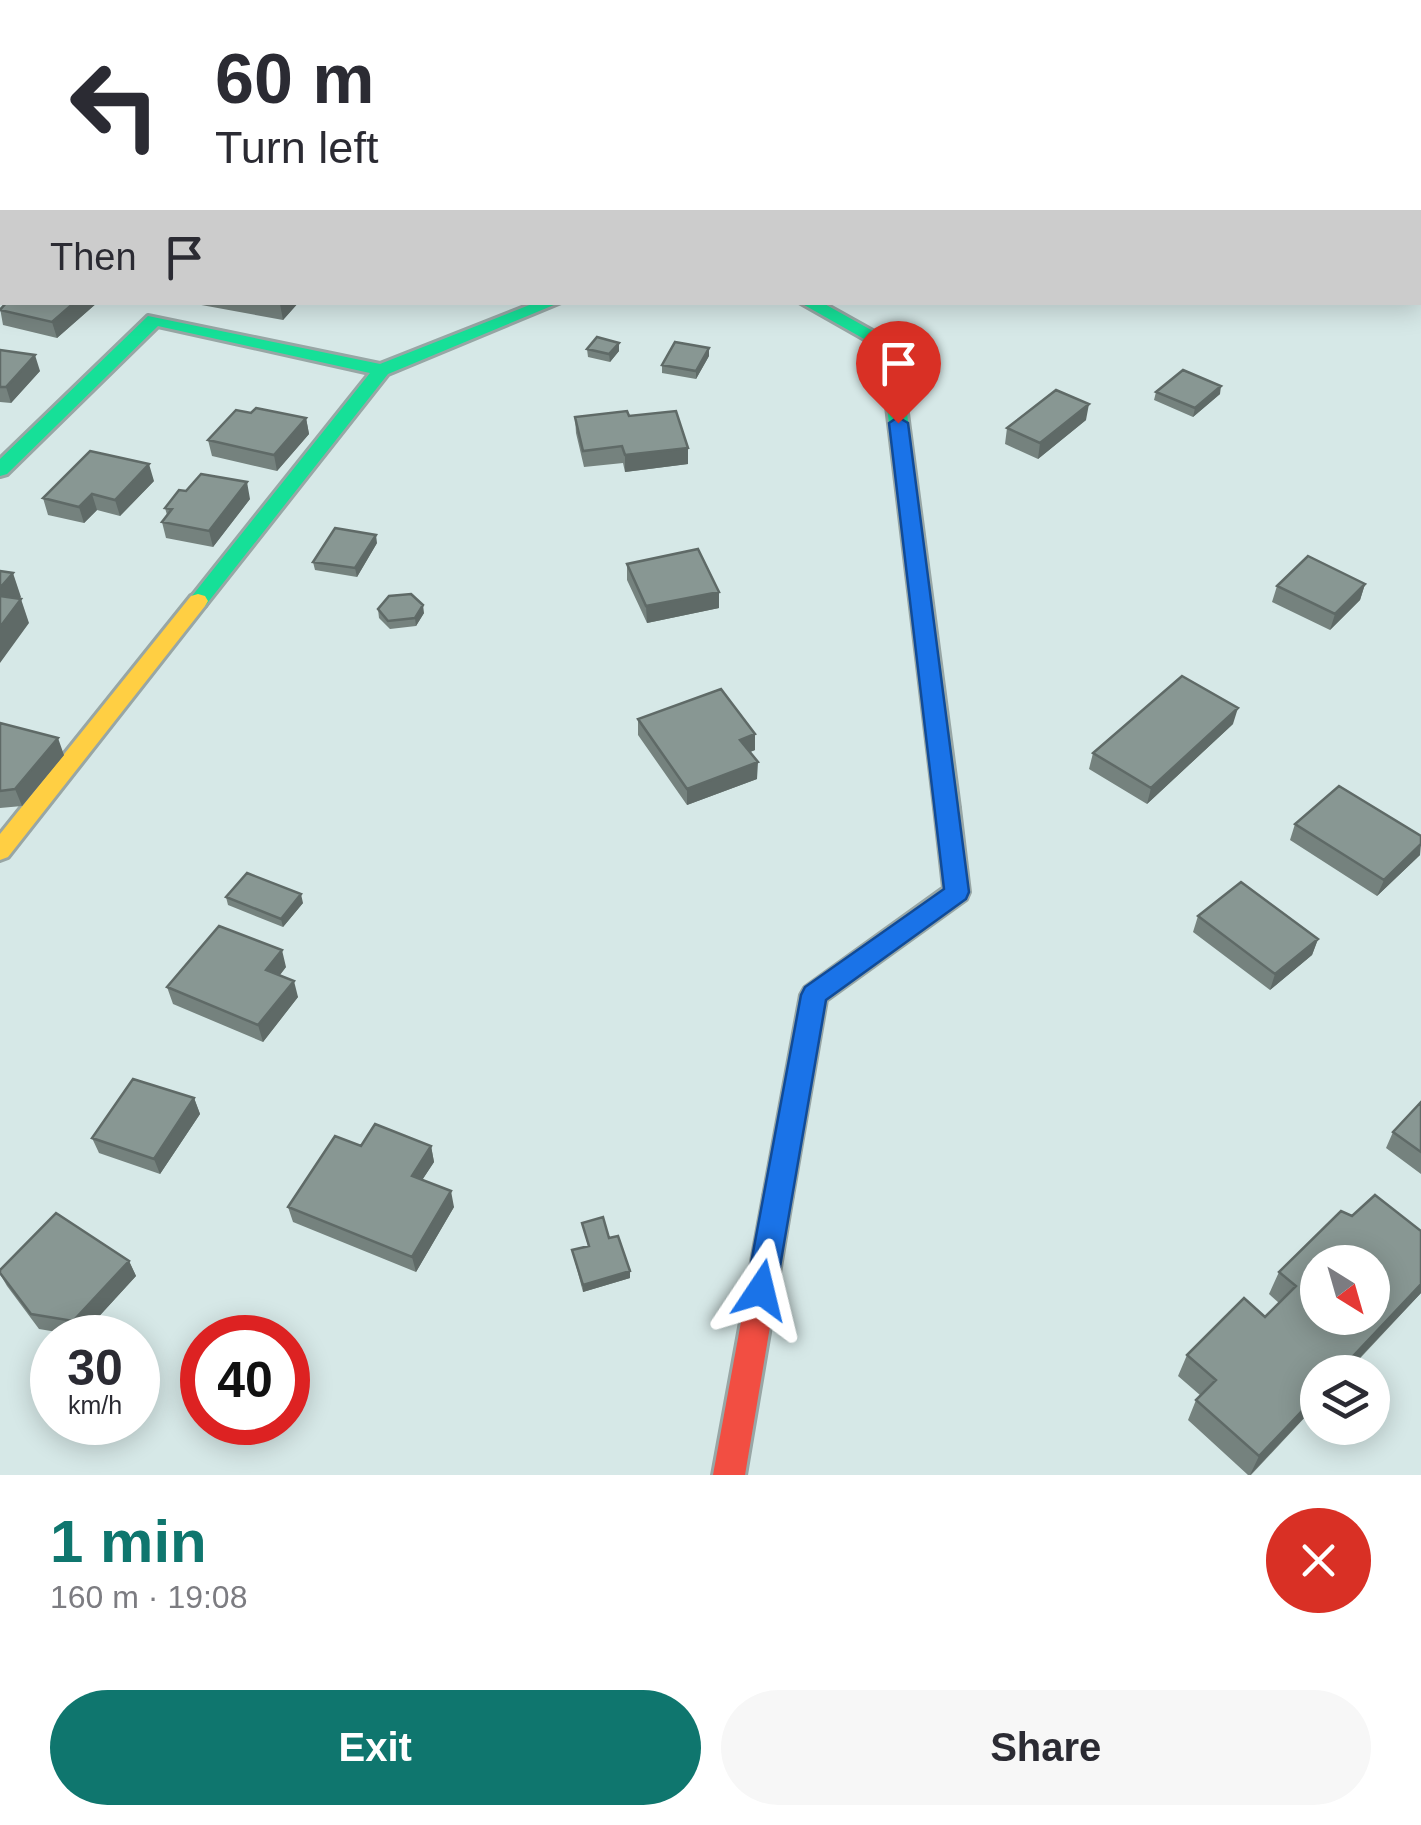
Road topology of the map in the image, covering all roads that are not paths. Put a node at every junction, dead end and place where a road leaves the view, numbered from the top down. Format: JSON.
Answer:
{"nodes":[{"id":1,"x":545,"y":305,"type":"edge"},
{"id":2,"x":815,"y":305,"type":"edge"},
{"id":3,"x":382,"y":370,"type":"junction"},
{"id":4,"x":0,"y":470,"type":"edge"},
{"id":5,"x":0,"y":851,"type":"edge"},
{"id":6,"x":728,"y":1475,"type":"edge"}],
"edges":[{"from":1,"to":3,"type":"street"},
{"from":2,"to":6,"type":"street"},
{"from":3,"to":4,"type":"street"},
{"from":3,"to":5,"type":"street"}]}
